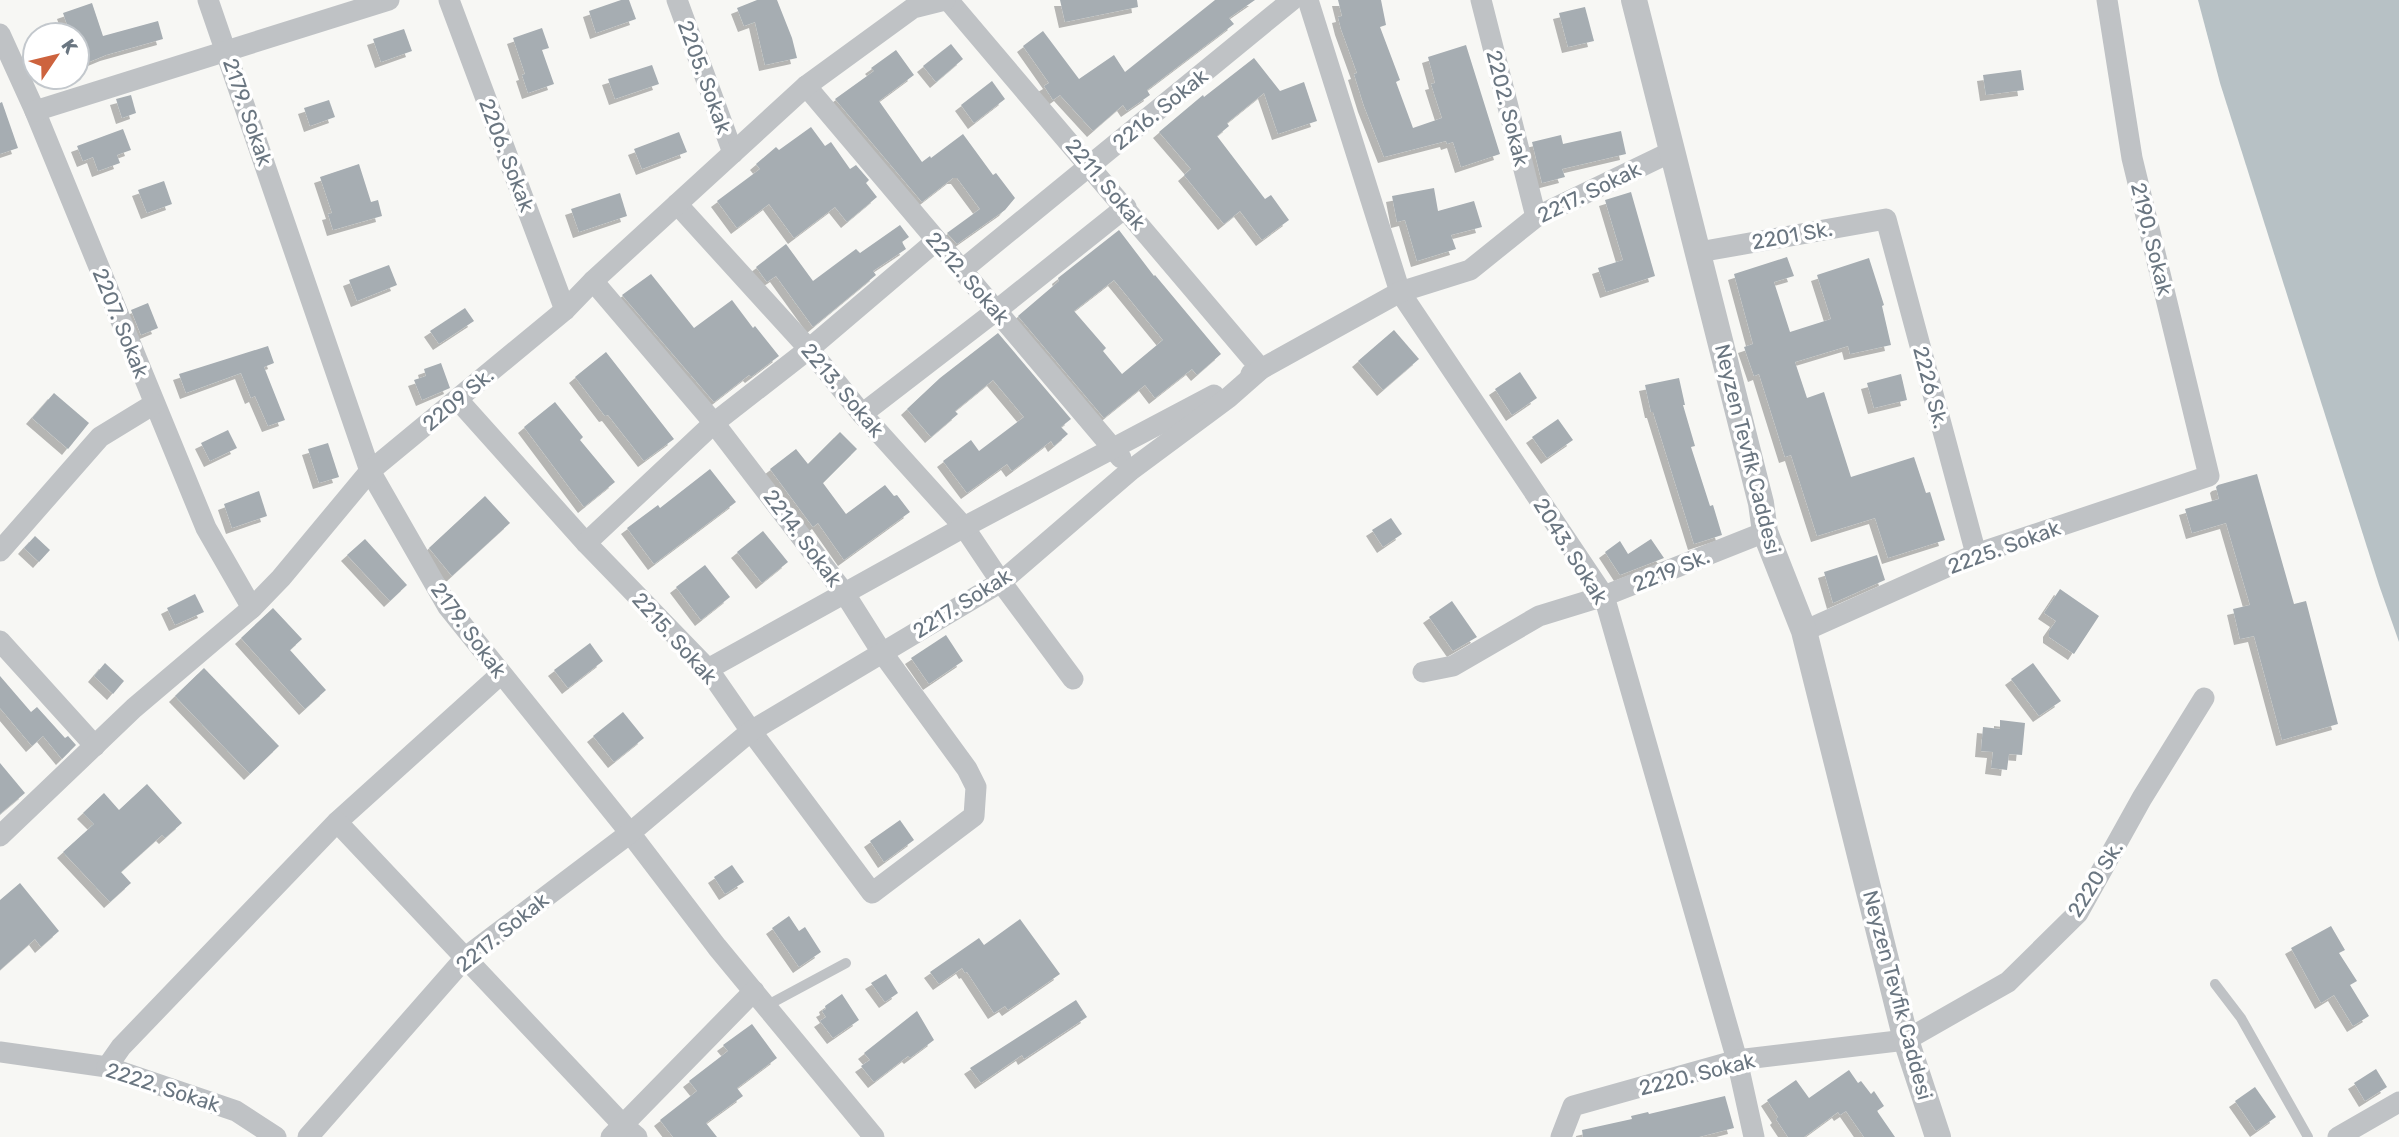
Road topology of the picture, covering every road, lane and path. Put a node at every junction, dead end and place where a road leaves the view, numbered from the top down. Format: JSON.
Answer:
{"nodes":[{"id":1,"x":208,"y":0,"type":"edge"},
{"id":2,"x":389,"y":0,"type":"edge"},
{"id":3,"x":449,"y":0,"type":"edge"},
{"id":4,"x":677,"y":0,"type":"edge"},
{"id":5,"x":947,"y":0,"type":"edge"},
{"id":6,"x":1292,"y":0,"type":"edge"},
{"id":7,"x":1308,"y":0,"type":"edge"},
{"id":8,"x":1481,"y":0,"type":"edge"},
{"id":9,"x":1634,"y":0,"type":"edge"},
{"id":10,"x":2107,"y":0,"type":"edge"},
{"id":11,"x":912,"y":4,"type":"edge"},
{"id":12,"x":0,"y":34,"type":"edge"},
{"id":13,"x":227,"y":52,"type":"junction"},
{"id":14,"x":806,"y":86,"type":"junction"},
{"id":15,"x":34,"y":111,"type":"junction"},
{"id":16,"x":1673,"y":151,"type":"junction"},
{"id":17,"x":733,"y":153,"type":"junction"},
{"id":18,"x":1091,"y":165,"type":"junction"},
{"id":19,"x":677,"y":204,"type":"junction"},
{"id":20,"x":1126,"y":207,"type":"junction"},
{"id":21,"x":1536,"y":217,"type":"junction"},
{"id":22,"x":1886,"y":219,"type":"joint"},
{"id":23,"x":936,"y":241,"type":"junction"},
{"id":24,"x":1699,"y":252,"type":"junction"},
{"id":25,"x":962,"y":270,"type":"junction"},
{"id":26,"x":593,"y":281,"type":"junction"},
{"id":27,"x":1400,"y":292,"type":"junction"},
{"id":28,"x":565,"y":310,"type":"junction"},
{"id":29,"x":997,"y":310,"type":"junction"},
{"id":30,"x":809,"y":349,"type":"junction"},
{"id":31,"x":1261,"y":369,"type":"junction"},
{"id":32,"x":458,"y":400,"type":"junction"},
{"id":33,"x":154,"y":404,"type":"junction"},
{"id":34,"x":862,"y":414,"type":"junction"},
{"id":35,"x":714,"y":423,"type":"junction"},
{"id":36,"x":1114,"y":450,"type":"junction"},
{"id":37,"x":1131,"y":470,"type":"junction"},
{"id":38,"x":370,"y":471,"type":"junction"},
{"id":39,"x":2209,"y":476,"type":"joint"},
{"id":40,"x":964,"y":527,"type":"junction"},
{"id":41,"x":1765,"y":532,"type":"junction"},
{"id":42,"x":586,"y":543,"type":"junction"},
{"id":43,"x":0,"y":551,"type":"edge"},
{"id":44,"x":1976,"y":554,"type":"junction"},
{"id":45,"x":1001,"y":582,"type":"junction"},
{"id":46,"x":845,"y":594,"type":"junction"},
{"id":47,"x":1604,"y":596,"type":"junction"},
{"id":48,"x":252,"y":608,"type":"junction"},
{"id":49,"x":1804,"y":631,"type":"junction"},
{"id":50,"x":0,"y":641,"type":"edge"},
{"id":51,"x":881,"y":652,"type":"junction"},
{"id":52,"x":708,"y":669,"type":"junction"},
{"id":53,"x":1423,"y":672,"type":"dead end"},
{"id":54,"x":501,"y":674,"type":"junction"},
{"id":55,"x":1073,"y":679,"type":"dead end"},
{"id":56,"x":2204,"y":698,"type":"dead end"},
{"id":57,"x":751,"y":731,"type":"junction"},
{"id":58,"x":95,"y":746,"type":"junction"},
{"id":59,"x":337,"y":822,"type":"junction"},
{"id":60,"x":630,"y":833,"type":"junction"},
{"id":61,"x":0,"y":836,"type":"edge"},
{"id":62,"x":872,"y":893,"type":"joint"},
{"id":63,"x":466,"y":957,"type":"junction"},
{"id":64,"x":846,"y":963,"type":"dead end"},
{"id":65,"x":2215,"y":984,"type":"dead end"},
{"id":66,"x":760,"y":998,"type":"junction"},
{"id":67,"x":1906,"y":1040,"type":"junction"},
{"id":68,"x":0,"y":1052,"type":"edge"},
{"id":69,"x":1737,"y":1060,"type":"junction"},
{"id":70,"x":107,"y":1067,"type":"junction"},
{"id":71,"x":2399,"y":1102,"type":"edge"},
{"id":72,"x":624,"y":1133,"type":"edge"},
{"id":73,"x":872,"y":1135,"type":"edge"},
{"id":74,"x":276,"y":1137,"type":"edge"},
{"id":75,"x":309,"y":1137,"type":"edge"},
{"id":76,"x":1561,"y":1137,"type":"edge"},
{"id":77,"x":1754,"y":1137,"type":"edge"},
{"id":78,"x":1938,"y":1137,"type":"edge"},
{"id":79,"x":2308,"y":1137,"type":"edge"},
{"id":80,"x":2338,"y":1137,"type":"edge"}],
"edges":[{"from":1,"to":13,"type":"street","name":"2179. Sokak"},
{"from":2,"to":13,"type":"street"},
{"from":3,"to":28,"type":"street","name":"2206. Sokak"},
{"from":4,"to":17,"type":"street","name":"2205. Sokak"},
{"from":5,"to":11,"type":"street","name":"2209 Sk."},
{"from":5,"to":18,"type":"street","name":"2211. Sokak"},
{"from":6,"to":18,"type":"street","name":"2216. Sokak"},
{"from":7,"to":27,"type":"street","name":"2043. Sokak"},
{"from":8,"to":21,"type":"street","name":"2202. Sokak"},
{"from":9,"to":16,"type":"street","name":"Neyzen Tevfik Caddesi"},
{"from":10,"to":39,"type":"street","name":"2190. Sokak"},
{"from":11,"to":14,"type":"street","name":"2209 Sk."},
{"from":12,"to":15,"type":"street","name":"2207. Sokak"},
{"from":13,"to":15,"type":"street"},
{"from":13,"to":38,"type":"street","name":"2179. Sokak"},
{"from":14,"to":17,"type":"street","name":"2209 Sk."},
{"from":14,"to":23,"type":"street","name":"2212. Sokak"},
{"from":15,"to":33,"type":"street","name":"2207. Sokak"},
{"from":16,"to":21,"type":"street","name":"2217. Sokak"},
{"from":16,"to":24,"type":"street","name":"Neyzen Tevfik Caddesi"},
{"from":17,"to":19,"type":"street","name":"2209 Sk."},
{"from":18,"to":20,"type":"street","name":"2211. Sokak"},
{"from":18,"to":25,"type":"street","name":"2216. Sokak"},
{"from":19,"to":26,"type":"street","name":"2209 Sk."},
{"from":19,"to":30,"type":"street","name":"2213. Sokak"},
{"from":20,"to":29,"type":"street"},
{"from":20,"to":31,"type":"street","name":"2211. Sokak"},
{"from":21,"to":27,"type":"street","name":"2217. Sokak"},
{"from":22,"to":24,"type":"street","name":"2201 Sk."},
{"from":22,"to":44,"type":"street","name":"2226 Sk."},
{"from":23,"to":25,"type":"street","name":"2212. Sokak"},
{"from":23,"to":30,"type":"street"},
{"from":24,"to":41,"type":"street","name":"Neyzen Tevfik Caddesi"},
{"from":25,"to":29,"type":"street","name":"2212. Sokak"},
{"from":26,"to":28,"type":"street","name":"2209 Sk."},
{"from":26,"to":35,"type":"street","name":"2214. Sokak"},
{"from":27,"to":31,"type":"street","name":"2217. Sokak"},
{"from":27,"to":47,"type":"street","name":"2043. Sokak"},
{"from":28,"to":32,"type":"street","name":"2209 Sk."},
{"from":29,"to":34,"type":"street"},
{"from":29,"to":36,"type":"street","name":"2212. Sokak"},
{"from":30,"to":34,"type":"street","name":"2213. Sokak"},
{"from":30,"to":35,"type":"street"},
{"from":31,"to":36,"type":"street"},
{"from":31,"to":37,"type":"street","name":"2217. Sokak"},
{"from":32,"to":38,"type":"street","name":"2209 Sk."},
{"from":32,"to":42,"type":"street","name":"2215. Sokak"},
{"from":33,"to":43,"type":"street"},
{"from":33,"to":48,"type":"street","name":"2207. Sokak"},
{"from":34,"to":40,"type":"street","name":"2213. Sokak"},
{"from":35,"to":42,"type":"street"},
{"from":35,"to":46,"type":"street","name":"2214. Sokak"},
{"from":36,"to":37,"type":"street","name":"2212. Sokak"},
{"from":36,"to":40,"type":"street"},
{"from":37,"to":45,"type":"street","name":"2217. Sokak"},
{"from":38,"to":48,"type":"street","name":"2209 Sk."},
{"from":38,"to":54,"type":"street","name":"2179. Sokak"},
{"from":39,"to":44,"type":"street","name":"2225. Sokak"},
{"from":40,"to":45,"type":"street","name":"2213. Sokak"},
{"from":40,"to":46,"type":"street"},
{"from":41,"to":47,"type":"street","name":"2219 Sk."},
{"from":41,"to":49,"type":"street","name":"Neyzen Tevfik Caddesi"},
{"from":42,"to":52,"type":"street","name":"2215. Sokak"},
{"from":44,"to":49,"type":"street","name":"2225. Sokak"},
{"from":45,"to":51,"type":"street","name":"2217. Sokak"},
{"from":45,"to":55,"type":"street","name":"2213. Sokak"},
{"from":46,"to":51,"type":"street","name":"2214. Sokak"},
{"from":46,"to":52,"type":"street"},
{"from":47,"to":53,"type":"street","name":"2219 Sk."},
{"from":47,"to":69,"type":"street","name":"2043. Sokak"},
{"from":48,"to":58,"type":"street","name":"2209 Sk."},
{"from":49,"to":67,"type":"street","name":"Neyzen Tevfik Caddesi"},
{"from":50,"to":58,"type":"street"},
{"from":51,"to":57,"type":"street","name":"2217. Sokak"},
{"from":51,"to":62,"type":"street","name":"2214. Sokak"},
{"from":52,"to":57,"type":"street","name":"2215. Sokak"},
{"from":54,"to":59,"type":"street"},
{"from":54,"to":60,"type":"street","name":"2179. Sokak"},
{"from":56,"to":67,"type":"street","name":"2220 Sk."},
{"from":57,"to":60,"type":"street","name":"2217. Sokak"},
{"from":57,"to":62,"type":"street","name":"2215. Sokak"},
{"from":58,"to":61,"type":"street","name":"2209 Sk."},
{"from":59,"to":63,"type":"street"},
{"from":59,"to":70,"type":"street"},
{"from":60,"to":63,"type":"street","name":"2217. Sokak"},
{"from":60,"to":66,"type":"street","name":"2179. Sokak"},
{"from":63,"to":72,"type":"street"},
{"from":63,"to":75,"type":"street","name":"2217. Sokak"},
{"from":64,"to":66,"type":"lane"},
{"from":65,"to":79,"type":"lane"},
{"from":66,"to":72,"type":"street"},
{"from":66,"to":73,"type":"street","name":"2179. Sokak"},
{"from":67,"to":69,"type":"street","name":"2220. Sokak"},
{"from":67,"to":78,"type":"street","name":"Neyzen Tevfik Caddesi"},
{"from":68,"to":70,"type":"street","name":"2222. Sokak"},
{"from":69,"to":76,"type":"street","name":"2220. Sokak"},
{"from":69,"to":77,"type":"street","name":"2043. Sokak"},
{"from":70,"to":74,"type":"street","name":"2222. Sokak"},
{"from":71,"to":80,"type":"street"}]}
